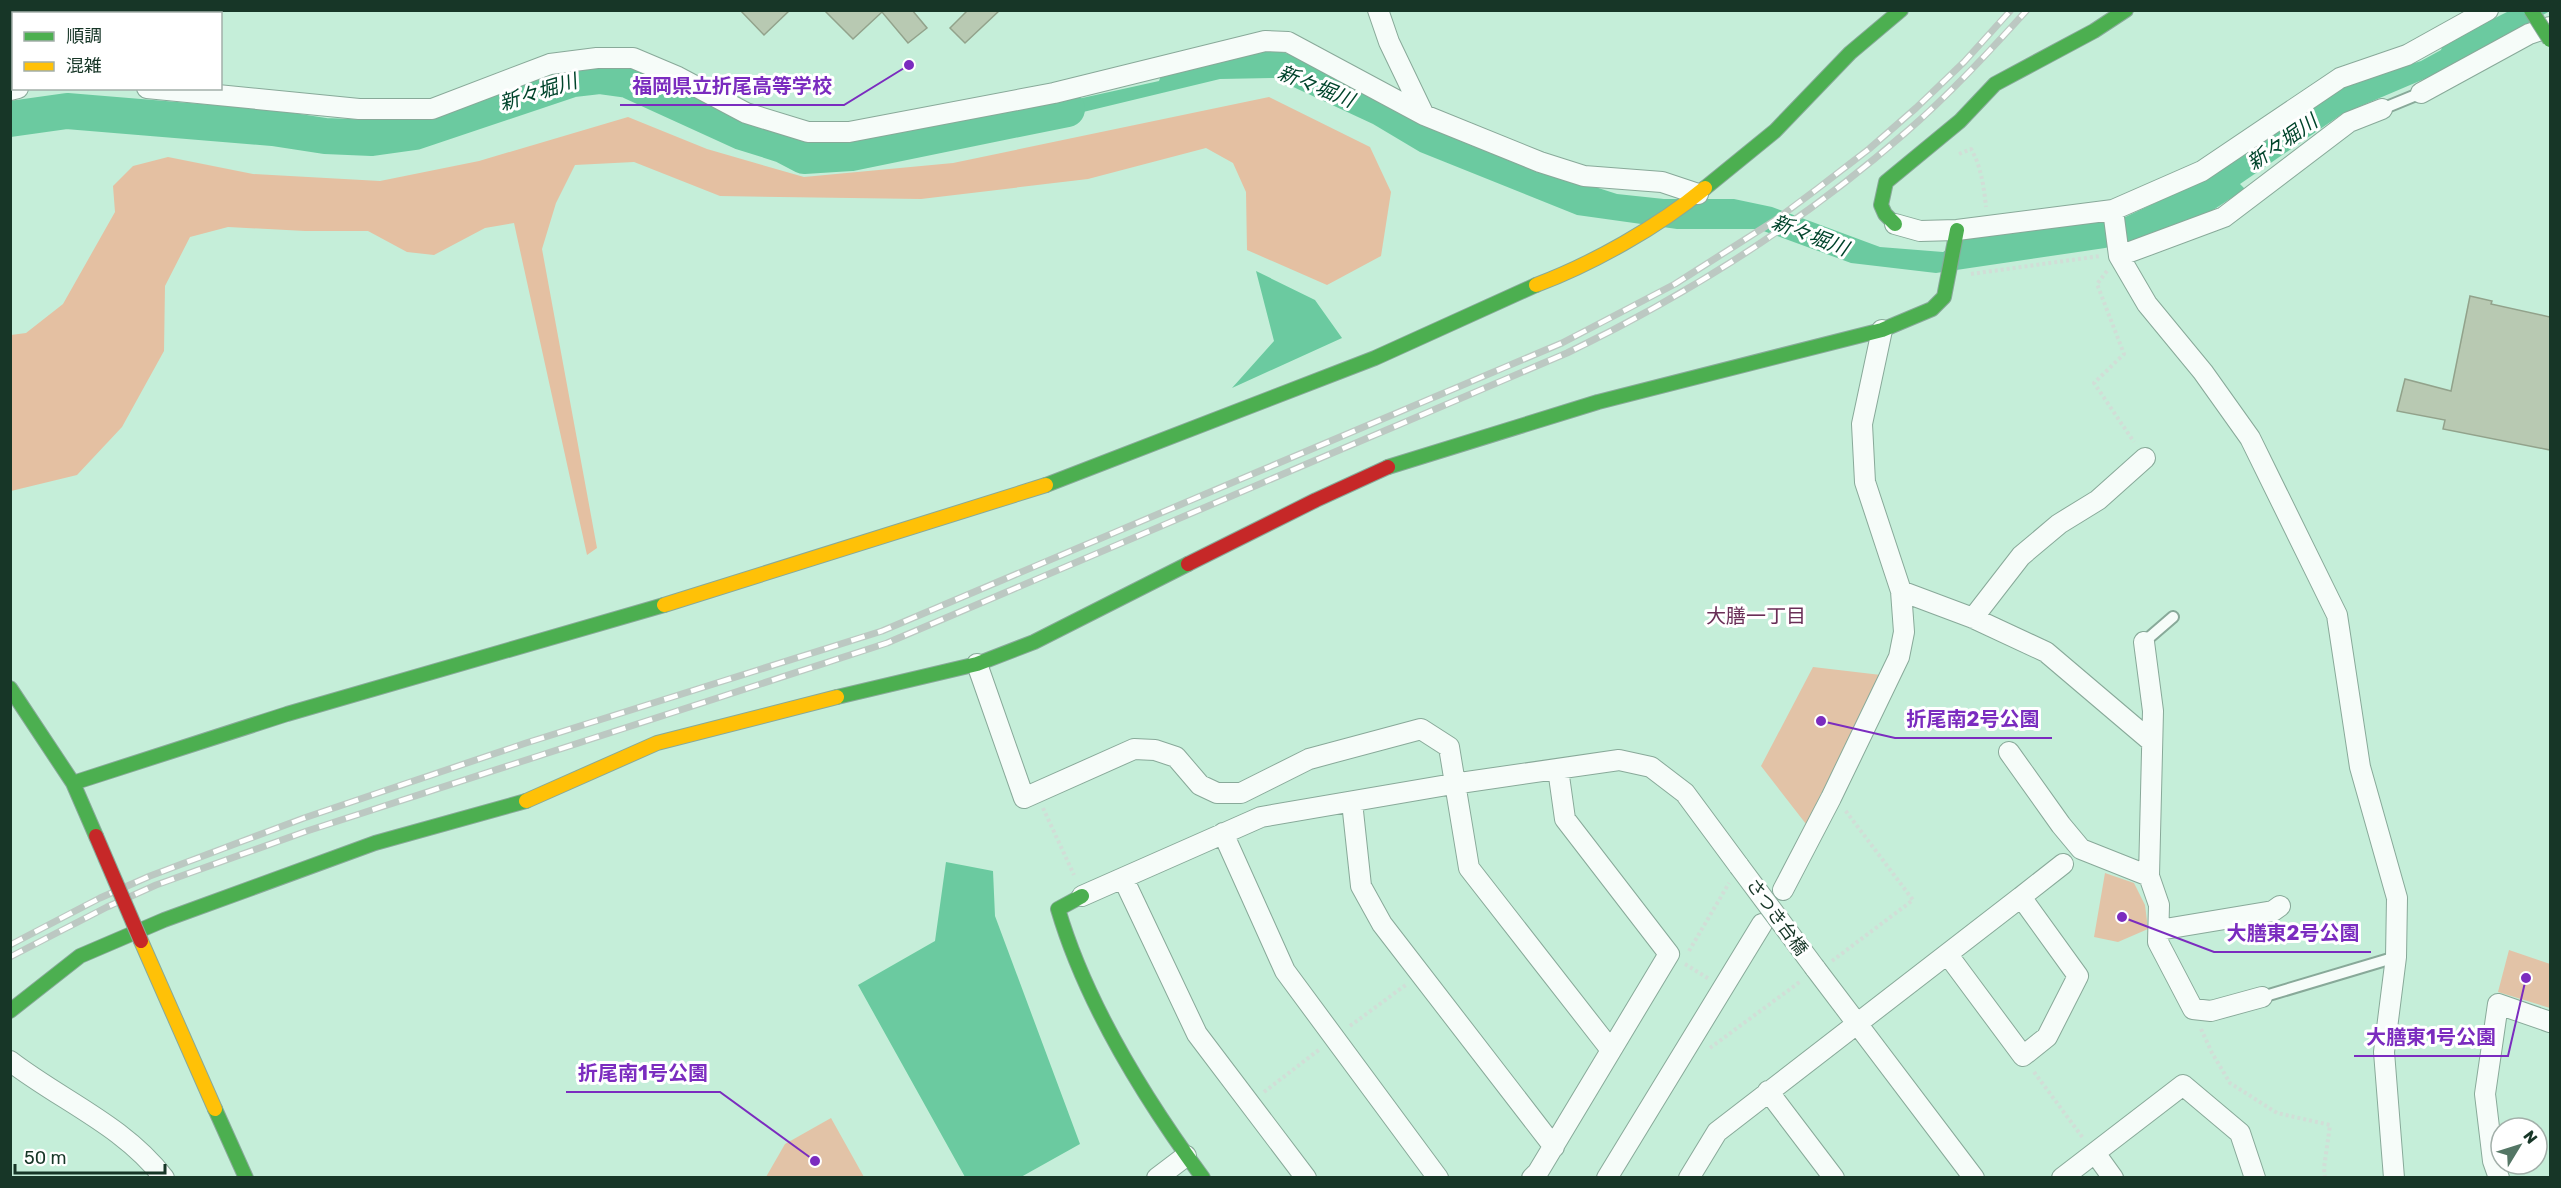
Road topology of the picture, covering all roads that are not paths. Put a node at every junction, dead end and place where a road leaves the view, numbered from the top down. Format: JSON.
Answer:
{"nodes":[{"id":1,"x":1378,"y":10,"type":"edge"},
{"id":2,"x":1901,"y":10,"type":"edge"},
{"id":3,"x":2126,"y":10,"type":"edge"},
{"id":4,"x":2488,"y":10,"type":"edge"},
{"id":5,"x":2531,"y":10,"type":"edge"},
{"id":6,"x":2550,"y":27,"type":"edge"},
{"id":7,"x":2550,"y":40,"type":"edge"},
{"id":8,"x":167,"y":90,"type":"edge"},
{"id":9,"x":2421,"y":93,"type":"joint"},
{"id":10,"x":2382,"y":109,"type":"joint"},
{"id":11,"x":1424,"y":115,"type":"junction"},
{"id":12,"x":1698,"y":194,"type":"junction"},
{"id":13,"x":2113,"y":210,"type":"junction"},
{"id":14,"x":1894,"y":224,"type":"joint"},
{"id":15,"x":1955,"y":236,"type":"junction"},
{"id":16,"x":2119,"y":256,"type":"junction"},
{"id":17,"x":1882,"y":330,"type":"junction"},
{"id":18,"x":2145,"y":458,"type":"road end"},
{"id":19,"x":1901,"y":591,"type":"junction"},
{"id":20,"x":2173,"y":617,"type":"dead end"},
{"id":21,"x":1973,"y":618,"type":"junction"},
{"id":22,"x":2144,"y":642,"type":"joint"},
{"id":23,"x":977,"y":664,"type":"junction"},
{"id":24,"x":10,"y":688,"type":"edge"},
{"id":25,"x":2151,"y":742,"type":"junction"},
{"id":26,"x":2008,"y":752,"type":"dead end"},
{"id":27,"x":1558,"y":769,"type":"junction"},
{"id":28,"x":73,"y":783,"type":"junction"},
{"id":29,"x":1453,"y":784,"type":"junction"},
{"id":30,"x":1352,"y":802,"type":"junction"},
{"id":31,"x":1223,"y":833,"type":"junction"},
{"id":32,"x":2063,"y":864,"type":"dead end"},
{"id":33,"x":2149,"y":876,"type":"junction"},
{"id":34,"x":1123,"y":878,"type":"junction"},
{"id":35,"x":1080,"y":890,"type":"joint"},
{"id":36,"x":1783,"y":890,"type":"dead end"},
{"id":37,"x":2021,"y":897,"type":"junction"},
{"id":38,"x":2280,"y":906,"type":"dead end"},
{"id":39,"x":1762,"y":924,"type":"dead end"},
{"id":40,"x":2159,"y":930,"type":"junction"},
{"id":41,"x":1948,"y":956,"type":"junction"},
{"id":42,"x":2396,"y":957,"type":"junction"},
{"id":43,"x":2262,"y":997,"type":"joint"},
{"id":44,"x":10,"y":1011,"type":"edge"},
{"id":45,"x":2550,"y":1022,"type":"edge"},
{"id":46,"x":1857,"y":1025,"type":"junction"},
{"id":47,"x":1611,"y":1050,"type":"junction"},
{"id":48,"x":10,"y":1061,"type":"edge"},
{"id":49,"x":1768,"y":1091,"type":"junction"},
{"id":50,"x":1554,"y":1147,"type":"junction"},
{"id":51,"x":2095,"y":1153,"type":"junction"},
{"id":52,"x":1186,"y":1156,"type":"junction"},
{"id":53,"x":1694,"y":1175,"type":"edge"},
{"id":54,"x":164,"y":1178,"type":"edge"},
{"id":55,"x":246,"y":1178,"type":"edge"},
{"id":56,"x":1157,"y":1178,"type":"edge"},
{"id":57,"x":1203,"y":1178,"type":"edge"},
{"id":58,"x":1306,"y":1178,"type":"edge"},
{"id":59,"x":1438,"y":1178,"type":"edge"},
{"id":60,"x":1532,"y":1178,"type":"edge"},
{"id":61,"x":1606,"y":1178,"type":"edge"},
{"id":62,"x":1834,"y":1178,"type":"edge"},
{"id":63,"x":1974,"y":1178,"type":"edge"},
{"id":64,"x":2062,"y":1178,"type":"edge"},
{"id":65,"x":2113,"y":1178,"type":"edge"},
{"id":66,"x":2254,"y":1178,"type":"edge"},
{"id":67,"x":2394,"y":1178,"type":"edge"},
{"id":68,"x":2499,"y":1178,"type":"edge"}],
"edges":[{"from":1,"to":11,"type":"street"},
{"from":2,"to":12,"type":"main road"},
{"from":3,"to":14,"type":"main road"},
{"from":4,"to":13,"type":"street"},
{"from":5,"to":7,"type":"main road","bridge":true},
{"from":6,"to":9,"type":"street"},
{"from":8,"to":11,"type":"street"},
{"from":9,"to":10,"type":"lane"},
{"from":10,"to":16,"type":"street"},
{"from":11,"to":12,"type":"street"},
{"from":12,"to":28,"type":"main road"},
{"from":13,"to":15,"type":"street"},
{"from":13,"to":16,"type":"street"},
{"from":14,"to":15,"type":"street"},
{"from":15,"to":17,"type":"main road"},
{"from":16,"to":42,"type":"street"},
{"from":17,"to":19,"type":"street"},
{"from":17,"to":23,"type":"main road"},
{"from":18,"to":21,"type":"street"},
{"from":19,"to":21,"type":"street"},
{"from":19,"to":36,"type":"street"},
{"from":20,"to":22,"type":"lane"},
{"from":21,"to":25,"type":"street"},
{"from":22,"to":25,"type":"street"},
{"from":23,"to":29,"type":"street"},
{"from":23,"to":44,"type":"main road"},
{"from":24,"to":28,"type":"main road"},
{"from":25,"to":33,"type":"street"},
{"from":26,"to":33,"type":"street"},
{"from":27,"to":29,"type":"street","name":"さつき台橋"},
{"from":27,"to":46,"type":"street","name":"さつき台橋","bridge":true},
{"from":27,"to":47,"type":"street"},
{"from":28,"to":55,"type":"main road","bridge":true},
{"from":29,"to":30,"type":"street","name":"さつき台橋"},
{"from":29,"to":47,"type":"street"},
{"from":30,"to":31,"type":"street","name":"さつき台橋"},
{"from":30,"to":50,"type":"street"},
{"from":31,"to":34,"type":"street","name":"さつき台橋"},
{"from":31,"to":59,"type":"street"},
{"from":32,"to":37,"type":"street"},
{"from":33,"to":40,"type":"street"},
{"from":34,"to":35,"type":"street","name":"さつき台橋"},
{"from":34,"to":58,"type":"street"},
{"from":35,"to":52,"type":"main road"},
{"from":37,"to":41,"type":"street"},
{"from":37,"to":41,"type":"street"},
{"from":38,"to":40,"type":"street"},
{"from":39,"to":61,"type":"street"},
{"from":40,"to":43,"type":"street"},
{"from":41,"to":46,"type":"street"},
{"from":42,"to":43,"type":"lane"},
{"from":42,"to":67,"type":"street"},
{"from":45,"to":68,"type":"street"},
{"from":46,"to":49,"type":"street"},
{"from":46,"to":63,"type":"street","name":"さつき台橋"},
{"from":47,"to":50,"type":"street"},
{"from":48,"to":54,"type":"street"},
{"from":49,"to":53,"type":"street"},
{"from":49,"to":62,"type":"street"},
{"from":50,"to":60,"type":"street"},
{"from":51,"to":64,"type":"street"},
{"from":51,"to":65,"type":"street"},
{"from":51,"to":66,"type":"street"},
{"from":52,"to":56,"type":"street"},
{"from":52,"to":57,"type":"main road"}]}
